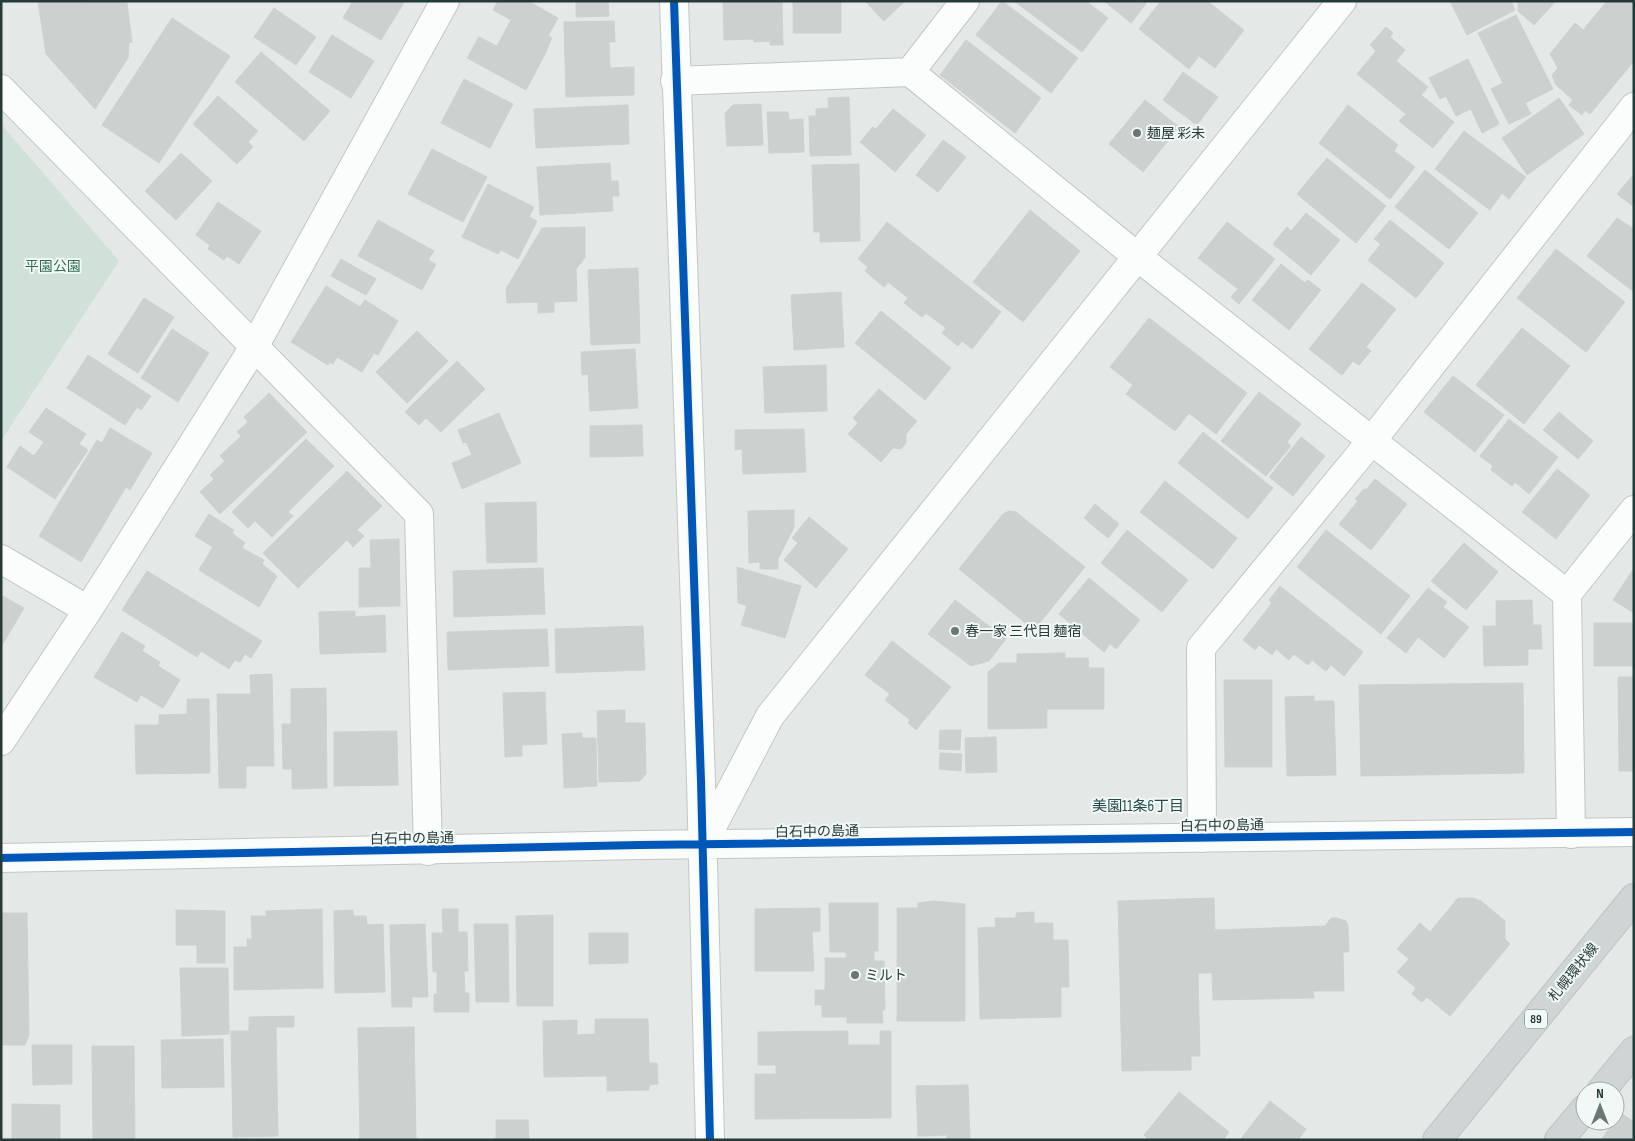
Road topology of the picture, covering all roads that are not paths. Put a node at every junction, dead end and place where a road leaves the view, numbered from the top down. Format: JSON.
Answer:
{"nodes":[{"id":1,"x":445,"y":1,"type":"edge"},
{"id":2,"x":674,"y":1,"type":"edge"},
{"id":3,"x":966,"y":1,"type":"edge"},
{"id":4,"x":1342,"y":1,"type":"edge"},
{"id":5,"x":910,"y":72,"type":"junction"},
{"id":6,"x":675,"y":82,"type":"junction"},
{"id":7,"x":1,"y":89,"type":"edge"},
{"id":8,"x":1634,"y":107,"type":"edge"},
{"id":9,"x":1139,"y":258,"type":"junction"},
{"id":10,"x":254,"y":347,"type":"junction"},
{"id":11,"x":1373,"y":439,"type":"junction"},
{"id":12,"x":1634,"y":510,"type":"edge"},
{"id":13,"x":1,"y":559,"type":"edge"},
{"id":14,"x":1567,"y":594,"type":"junction"},
{"id":15,"x":88,"y":610,"type":"junction"},
{"id":16,"x":1,"y":741,"type":"edge"},
{"id":17,"x":1634,"y":832,"type":"edge"},
{"id":18,"x":1571,"y":834,"type":"junction"},
{"id":19,"x":1202,"y":838,"type":"junction"},
{"id":20,"x":702,"y":845,"type":"junction"},
{"id":21,"x":428,"y":851,"type":"junction"},
{"id":22,"x":1,"y":858,"type":"edge"},
{"id":23,"x":1634,"y":898,"type":"edge"},
{"id":24,"x":1631,"y":1062,"type":"edge"},
{"id":25,"x":1611,"y":1081,"type":"edge"},
{"id":26,"x":1575,"y":1121,"type":"edge"},
{"id":27,"x":710,"y":1140,"type":"edge"},
{"id":28,"x":1437,"y":1140,"type":"edge"},
{"id":29,"x":1559,"y":1140,"type":"edge"}],
"edges":[{"from":1,"to":10,"type":"street"},
{"from":2,"to":6,"type":"street"},
{"from":3,"to":5,"type":"street"},
{"from":4,"to":9,"type":"street"},
{"from":5,"to":6,"type":"street"},
{"from":5,"to":9,"type":"street"},
{"from":6,"to":20,"type":"street"},
{"from":7,"to":10,"type":"street"},
{"from":8,"to":11,"type":"street"},
{"from":9,"to":11,"type":"street"},
{"from":9,"to":20,"type":"street"},
{"from":10,"to":15,"type":"street"},
{"from":10,"to":21,"type":"street"},
{"from":11,"to":14,"type":"street"},
{"from":11,"to":19,"type":"street"},
{"from":12,"to":14,"type":"street"},
{"from":13,"to":15,"type":"street"},
{"from":14,"to":18,"type":"street"},
{"from":15,"to":16,"type":"street"},
{"from":17,"to":18,"type":"street","name":"白石中の島通"},
{"from":18,"to":19,"type":"street","name":"白石中の島通"},
{"from":19,"to":20,"type":"street","name":"白石中の島通"},
{"from":20,"to":21,"type":"street","name":"白石中の島通"},
{"from":20,"to":27,"type":"street"},
{"from":21,"to":22,"type":"street","name":"白石中の島通"},
{"from":23,"to":28,"type":"main road","name":"札幌環状線","number":"89"},
{"from":24,"to":25,"type":"main road"},
{"from":26,"to":29,"type":"main road"}]}
